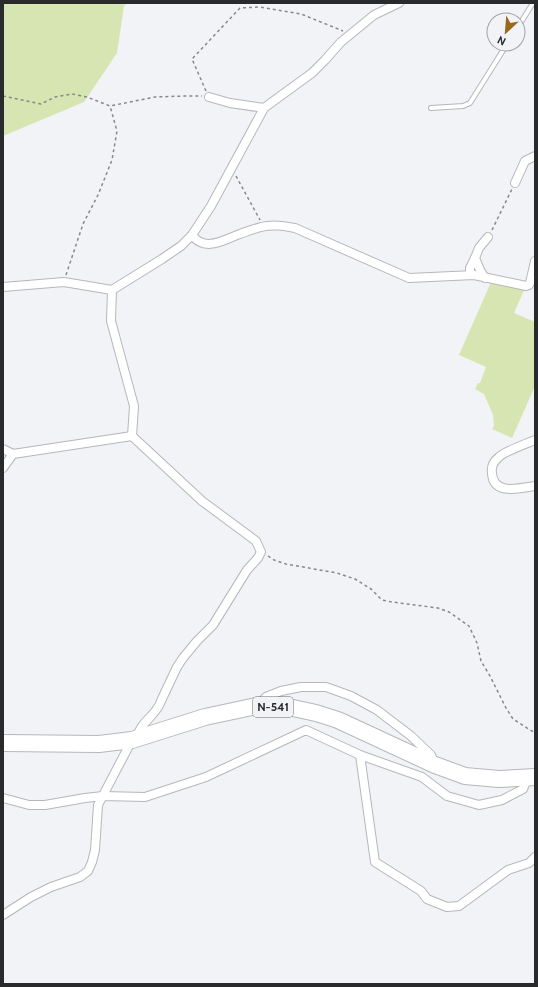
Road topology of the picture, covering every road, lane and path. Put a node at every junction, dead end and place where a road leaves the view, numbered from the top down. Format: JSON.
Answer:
{"nodes":[{"id":1,"x":399,"y":3,"type":"edge"},
{"id":2,"x":533,"y":3,"type":"edge"},
{"id":3,"x":526,"y":14,"type":"edge"},
{"id":4,"x":351,"y":34,"type":"junction"},
{"id":5,"x":502,"y":52,"type":"edge"},
{"id":6,"x":3,"y":96,"type":"edge"},
{"id":7,"x":209,"y":96,"type":"junction"},
{"id":8,"x":110,"y":106,"type":"junction"},
{"id":9,"x":264,"y":108,"type":"junction"},
{"id":10,"x":431,"y":108,"type":"dead end"},
{"id":11,"x":535,"y":156,"type":"edge"},
{"id":12,"x":231,"y":168,"type":"junction"},
{"id":13,"x":515,"y":183,"type":"joint"},
{"id":14,"x":264,"y":227,"type":"junction"},
{"id":15,"x":192,"y":235,"type":"junction"},
{"id":16,"x":488,"y":237,"type":"joint"},
{"id":17,"x":210,"y":244,"type":"junction"},
{"id":18,"x":181,"y":246,"type":"junction"},
{"id":19,"x":475,"y":258,"type":"junction"},
{"id":20,"x":535,"y":261,"type":"edge"},
{"id":21,"x":470,"y":275,"type":"junction"},
{"id":22,"x":485,"y":278,"type":"junction"},
{"id":23,"x":64,"y":282,"type":"junction"},
{"id":24,"x":3,"y":287,"type":"edge"},
{"id":25,"x":112,"y":290,"type":"junction"},
{"id":26,"x":132,"y":436,"type":"junction"},
{"id":27,"x":535,"y":440,"type":"edge"},
{"id":28,"x":3,"y":449,"type":"edge"},
{"id":29,"x":13,"y":454,"type":"junction"},
{"id":30,"x":3,"y":468,"type":"edge"},
{"id":31,"x":535,"y":486,"type":"edge"},
{"id":32,"x":261,"y":552,"type":"junction"},
{"id":33,"x":256,"y":706,"type":"junction"},
{"id":34,"x":535,"y":733,"type":"edge"},
{"id":35,"x":135,"y":739,"type":"junction"},
{"id":36,"x":3,"y":743,"type":"edge"},
{"id":37,"x":360,"y":755,"type":"junction"},
{"id":38,"x":435,"y":765,"type":"junction"},
{"id":39,"x":532,"y":777,"type":"edge"},
{"id":40,"x":103,"y":796,"type":"junction"},
{"id":41,"x":3,"y":798,"type":"edge"},
{"id":42,"x":535,"y":857,"type":"edge"},
{"id":43,"x":3,"y":915,"type":"edge"}],
"edges":[{"from":1,"to":4,"type":"street"},
{"from":2,"to":3,"type":"lane"},
{"from":4,"to":7,"type":"path"},
{"from":4,"to":9,"type":"street"},
{"from":5,"to":10,"type":"lane"},
{"from":6,"to":8,"type":"path"},
{"from":7,"to":8,"type":"path"},
{"from":7,"to":9,"type":"street"},
{"from":8,"to":23,"type":"path"},
{"from":9,"to":12,"type":"street"},
{"from":11,"to":13,"type":"street"},
{"from":12,"to":14,"type":"path"},
{"from":12,"to":15,"type":"street"},
{"from":13,"to":16,"type":"path"},
{"from":14,"to":17,"type":"street"},
{"from":14,"to":21,"type":"street"},
{"from":15,"to":17,"type":"street"},
{"from":15,"to":18,"type":"street"},
{"from":16,"to":19,"type":"street"},
{"from":17,"to":18,"type":"street"},
{"from":18,"to":25,"type":"street"},
{"from":19,"to":21,"type":"street"},
{"from":19,"to":22,"type":"street"},
{"from":20,"to":22,"type":"street"},
{"from":21,"to":22,"type":"street"},
{"from":23,"to":24,"type":"street"},
{"from":23,"to":25,"type":"street"},
{"from":25,"to":26,"type":"street"},
{"from":26,"to":29,"type":"street"},
{"from":26,"to":32,"type":"street"},
{"from":27,"to":31,"type":"street"},
{"from":28,"to":29,"type":"street"},
{"from":29,"to":30,"type":"street"},
{"from":32,"to":34,"type":"path"},
{"from":32,"to":35,"type":"street"},
{"from":33,"to":35,"type":"highway","number":"N-541"},
{"from":33,"to":38,"type":"highway","number":"N-541"},
{"from":33,"to":38,"type":"street"},
{"from":35,"to":36,"type":"highway","number":"N-541"},
{"from":35,"to":40,"type":"street"},
{"from":37,"to":39,"type":"street"},
{"from":37,"to":40,"type":"street"},
{"from":37,"to":42,"type":"street"},
{"from":38,"to":39,"type":"highway","number":"N-541"},
{"from":40,"to":41,"type":"street"},
{"from":40,"to":43,"type":"street"}]}
